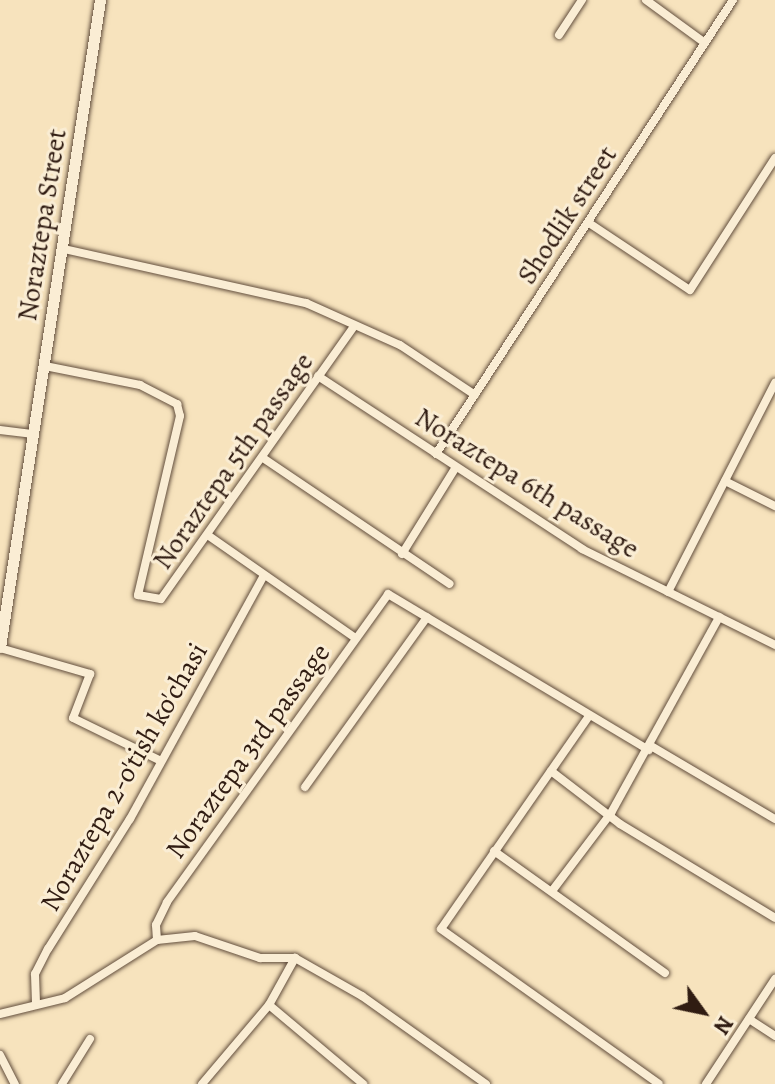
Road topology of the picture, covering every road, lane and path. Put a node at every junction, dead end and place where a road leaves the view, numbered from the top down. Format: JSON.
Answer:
{"nodes":[{"id":1,"x":100,"y":0,"type":"edge"},
{"id":2,"x":582,"y":0,"type":"edge"},
{"id":3,"x":646,"y":0,"type":"edge"},
{"id":4,"x":733,"y":0,"type":"edge"},
{"id":5,"x":559,"y":35,"type":"dead end"},
{"id":6,"x":705,"y":43,"type":"junction"},
{"id":7,"x":775,"y":158,"type":"edge"},
{"id":8,"x":589,"y":223,"type":"junction"},
{"id":9,"x":64,"y":249,"type":"junction"},
{"id":10,"x":353,"y":328,"type":"junction"},
{"id":11,"x":45,"y":366,"type":"junction"},
{"id":12,"x":318,"y":376,"type":"junction"},
{"id":13,"x":775,"y":383,"type":"edge"},
{"id":14,"x":475,"y":395,"type":"junction"},
{"id":15,"x":0,"y":430,"type":"edge"},
{"id":16,"x":34,"y":434,"type":"junction"},
{"id":17,"x":436,"y":454,"type":"junction"},
{"id":18,"x":263,"y":458,"type":"junction"},
{"id":19,"x":456,"y":467,"type":"junction"},
{"id":20,"x":725,"y":481,"type":"junction"},
{"id":21,"x":775,"y":506,"type":"edge"},
{"id":22,"x":209,"y":536,"type":"junction"},
{"id":23,"x":402,"y":554,"type":"junction"},
{"id":24,"x":264,"y":575,"type":"junction"},
{"id":25,"x":450,"y":584,"type":"dead end"},
{"id":26,"x":668,"y":592,"type":"junction"},
{"id":27,"x":427,"y":617,"type":"junction"},
{"id":28,"x":719,"y":617,"type":"junction"},
{"id":29,"x":355,"y":638,"type":"junction"},
{"id":30,"x":0,"y":642,"type":"edge"},
{"id":31,"x":775,"y":645,"type":"edge"},
{"id":32,"x":589,"y":716,"type":"junction"},
{"id":33,"x":650,"y":748,"type":"junction"},
{"id":34,"x":159,"y":760,"type":"junction"},
{"id":35,"x":551,"y":771,"type":"junction"},
{"id":36,"x":305,"y":787,"type":"dead end"},
{"id":37,"x":611,"y":813,"type":"junction"},
{"id":38,"x":775,"y":819,"type":"edge"},
{"id":39,"x":494,"y":851,"type":"junction"},
{"id":40,"x":552,"y":891,"type":"junction"},
{"id":41,"x":775,"y":918,"type":"edge"},
{"id":42,"x":157,"y":940,"type":"junction"},
{"id":43,"x":295,"y":958,"type":"junction"},
{"id":44,"x":665,"y":973,"type":"dead end"},
{"id":45,"x":775,"y":979,"type":"edge"},
{"id":46,"x":36,"y":1003,"type":"junction"},
{"id":47,"x":269,"y":1005,"type":"junction"},
{"id":48,"x":0,"y":1014,"type":"edge"},
{"id":49,"x":749,"y":1019,"type":"junction"},
{"id":50,"x":775,"y":1036,"type":"edge"},
{"id":51,"x":90,"y":1039,"type":"dead end"},
{"id":52,"x":0,"y":1055,"type":"edge"},
{"id":53,"x":15,"y":1084,"type":"edge"},
{"id":54,"x":62,"y":1084,"type":"edge"},
{"id":55,"x":202,"y":1084,"type":"edge"},
{"id":56,"x":363,"y":1084,"type":"edge"},
{"id":57,"x":486,"y":1084,"type":"edge"},
{"id":58,"x":659,"y":1084,"type":"edge"},
{"id":59,"x":706,"y":1084,"type":"edge"}],
"edges":[{"from":1,"to":9,"type":"main road","name":"Noraztepa Street"},
{"from":2,"to":5,"type":"street"},
{"from":3,"to":6,"type":"street"},
{"from":4,"to":6,"type":"street","name":"Shodlik street"},
{"from":6,"to":8,"type":"street","name":"Shodlik street"},
{"from":7,"to":8,"type":"street"},
{"from":8,"to":14,"type":"street","name":"Shodlik street"},
{"from":9,"to":10,"type":"street"},
{"from":9,"to":11,"type":"main road","name":"Noraztepa Street"},
{"from":10,"to":12,"type":"street","name":"Noraztepa 5th passage"},
{"from":10,"to":14,"type":"street"},
{"from":11,"to":16,"type":"main road","name":"Noraztepa Street"},
{"from":11,"to":22,"type":"street","name":"Noraztepa 5th passage"},
{"from":12,"to":17,"type":"street","name":"Noraztepa 6th passage"},
{"from":12,"to":18,"type":"street","name":"Noraztepa 5th passage"},
{"from":13,"to":20,"type":"street"},
{"from":14,"to":17,"type":"street","name":"Shodlik street"},
{"from":15,"to":16,"type":"street"},
{"from":16,"to":30,"type":"main road","name":"Noraztepa Street"},
{"from":17,"to":19,"type":"street","name":"Noraztepa 6th passage"},
{"from":18,"to":22,"type":"street","name":"Noraztepa 5th passage"},
{"from":18,"to":23,"type":"street"},
{"from":19,"to":23,"type":"street"},
{"from":19,"to":26,"type":"street","name":"Noraztepa 6th passage"},
{"from":20,"to":21,"type":"street"},
{"from":20,"to":26,"type":"street"},
{"from":22,"to":24,"type":"street"},
{"from":23,"to":25,"type":"street"},
{"from":24,"to":29,"type":"street"},
{"from":24,"to":34,"type":"street","name":"Noraztepa 2-o'tish ko'chasi"},
{"from":26,"to":28,"type":"street","name":"Noraztepa 6th passage"},
{"from":27,"to":29,"type":"street","name":"Noraztepa 3rd passage"},
{"from":27,"to":32,"type":"street"},
{"from":27,"to":36,"type":"street"},
{"from":28,"to":31,"type":"street","name":"Noraztepa 6th passage"},
{"from":28,"to":33,"type":"street"},
{"from":29,"to":42,"type":"street","name":"Noraztepa 3rd passage"},
{"from":30,"to":34,"type":"street"},
{"from":32,"to":33,"type":"street"},
{"from":32,"to":35,"type":"street"},
{"from":33,"to":37,"type":"street"},
{"from":33,"to":38,"type":"street"},
{"from":34,"to":46,"type":"street","name":"Noraztepa 2-o'tish ko'chasi"},
{"from":35,"to":37,"type":"street"},
{"from":35,"to":39,"type":"street"},
{"from":37,"to":40,"type":"street"},
{"from":37,"to":41,"type":"street"},
{"from":39,"to":40,"type":"street"},
{"from":39,"to":58,"type":"street"},
{"from":40,"to":44,"type":"street"},
{"from":42,"to":43,"type":"street"},
{"from":42,"to":46,"type":"street"},
{"from":43,"to":47,"type":"street"},
{"from":43,"to":57,"type":"street"},
{"from":45,"to":49,"type":"street"},
{"from":46,"to":48,"type":"street"},
{"from":47,"to":55,"type":"street"},
{"from":47,"to":56,"type":"street"},
{"from":49,"to":50,"type":"street"},
{"from":49,"to":59,"type":"street"},
{"from":51,"to":54,"type":"street"},
{"from":52,"to":53,"type":"street"}]}
